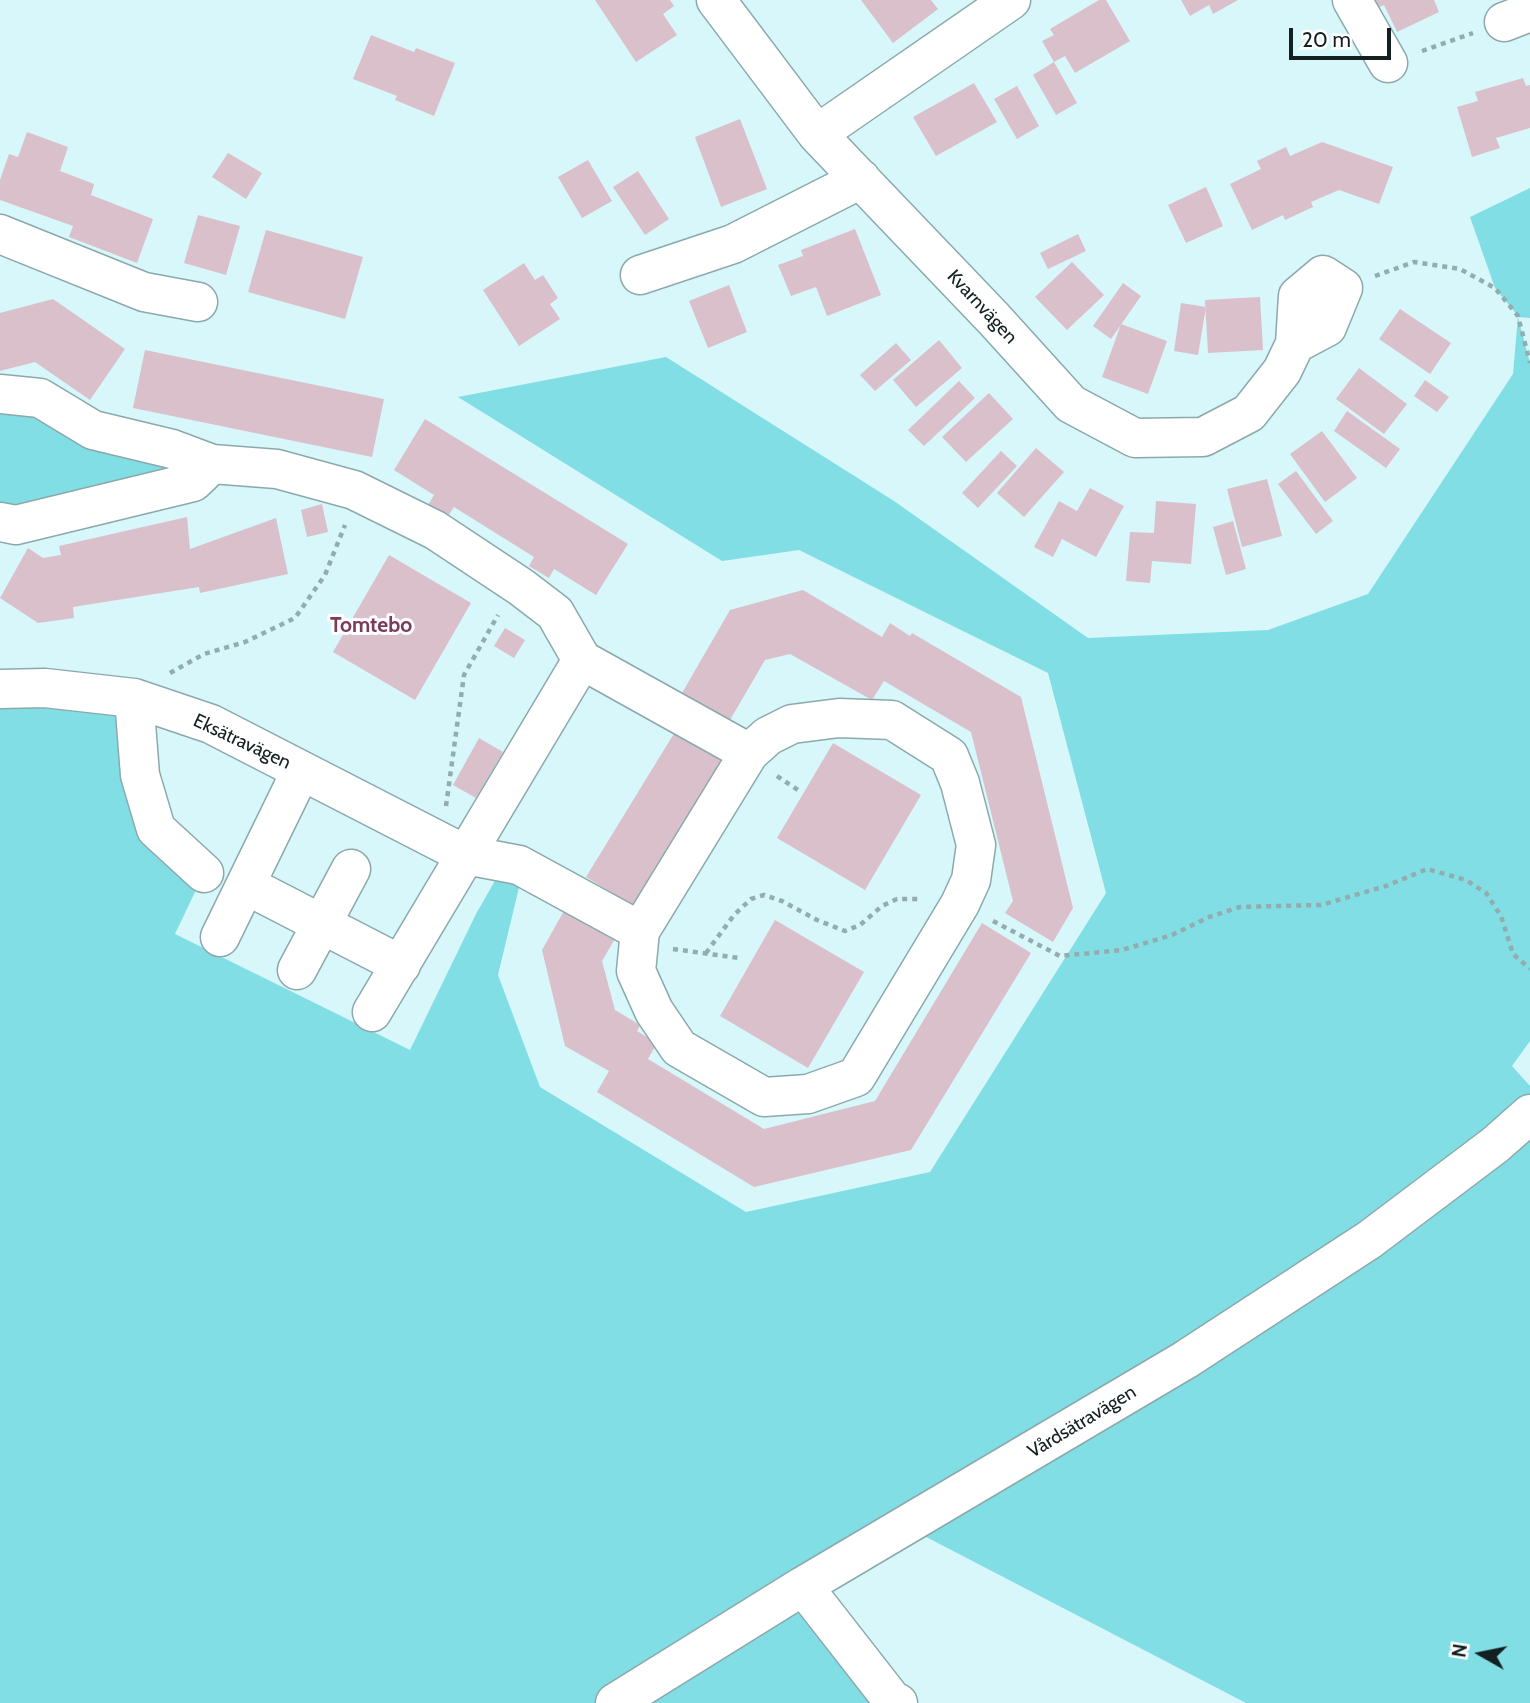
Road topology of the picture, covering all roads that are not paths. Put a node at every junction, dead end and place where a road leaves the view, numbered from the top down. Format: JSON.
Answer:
{"nodes":[{"id":1,"x":716,"y":0,"type":"edge"},
{"id":2,"x":1010,"y":0,"type":"edge"},
{"id":3,"x":1352,"y":0,"type":"edge"},
{"id":4,"x":1388,"y":63,"type":"road end"},
{"id":5,"x":817,"y":134,"type":"junction"},
{"id":6,"x":861,"y":179,"type":"junction"},
{"id":7,"x":0,"y":234,"type":"edge"},
{"id":8,"x":640,"y":275,"type":"dead end"},
{"id":9,"x":1343,"y":288,"type":"road end"},
{"id":10,"x":198,"y":302,"type":"dead end"},
{"id":11,"x":0,"y":394,"type":"edge"},
{"id":12,"x":212,"y":464,"type":"junction"},
{"id":13,"x":0,"y":522,"type":"edge"},
{"id":14,"x":582,"y":660,"type":"junction"},
{"id":15,"x":0,"y":690,"type":"edge"},
{"id":16,"x":134,"y":698,"type":"junction"},
{"id":17,"x":749,"y":753,"type":"junction"},
{"id":18,"x":301,"y":771,"type":"junction"},
{"id":19,"x":453,"y":849,"type":"junction"},
{"id":20,"x":351,"y":869,"type":"dead end"},
{"id":21,"x":204,"y":873,"type":"dead end"},
{"id":22,"x":246,"y":885,"type":"junction"},
{"id":23,"x":321,"y":924,"type":"junction"},
{"id":24,"x":640,"y":931,"type":"junction"},
{"id":25,"x":220,"y":937,"type":"dead end"},
{"id":26,"x":401,"y":965,"type":"junction"},
{"id":27,"x":297,"y":970,"type":"dead end"},
{"id":28,"x":372,"y":1012,"type":"dead end"},
{"id":29,"x":1530,"y":1114,"type":"edge"},
{"id":30,"x":1513,"y":1144,"type":"edge"},
{"id":31,"x":803,"y":1586,"type":"junction"},
{"id":32,"x":615,"y":1703,"type":"edge"},
{"id":33,"x":898,"y":1703,"type":"edge"}],
"edges":[{"from":1,"to":5,"type":"street","name":"Kvarnvägen"},
{"from":2,"to":5,"type":"street"},
{"from":3,"to":4,"type":"street"},
{"from":5,"to":6,"type":"street","name":"Kvarnvägen"},
{"from":6,"to":8,"type":"street"},
{"from":6,"to":9,"type":"street","name":"Kvarnvägen"},
{"from":7,"to":10,"type":"street"},
{"from":11,"to":12,"type":"street"},
{"from":12,"to":13,"type":"street"},
{"from":12,"to":14,"type":"street"},
{"from":14,"to":17,"type":"street"},
{"from":14,"to":19,"type":"street"},
{"from":15,"to":16,"type":"street","name":"Eksätravägen"},
{"from":16,"to":18,"type":"street","name":"Eksätravägen"},
{"from":16,"to":21,"type":"street"},
{"from":17,"to":24,"type":"street"},
{"from":17,"to":24,"type":"street"},
{"from":18,"to":19,"type":"street","name":"Eksätravägen"},
{"from":18,"to":22,"type":"street"},
{"from":19,"to":24,"type":"street","name":"Eksätravägen"},
{"from":19,"to":26,"type":"street"},
{"from":20,"to":23,"type":"street"},
{"from":22,"to":23,"type":"street"},
{"from":22,"to":25,"type":"street"},
{"from":23,"to":26,"type":"street"},
{"from":23,"to":27,"type":"street"},
{"from":26,"to":28,"type":"street"},
{"from":29,"to":30,"type":"street","name":"Vårdsätravägen"},
{"from":30,"to":31,"type":"street","name":"Vårdsätravägen"},
{"from":31,"to":32,"type":"street","name":"Vårdsätravägen"},
{"from":31,"to":33,"type":"street"}]}
